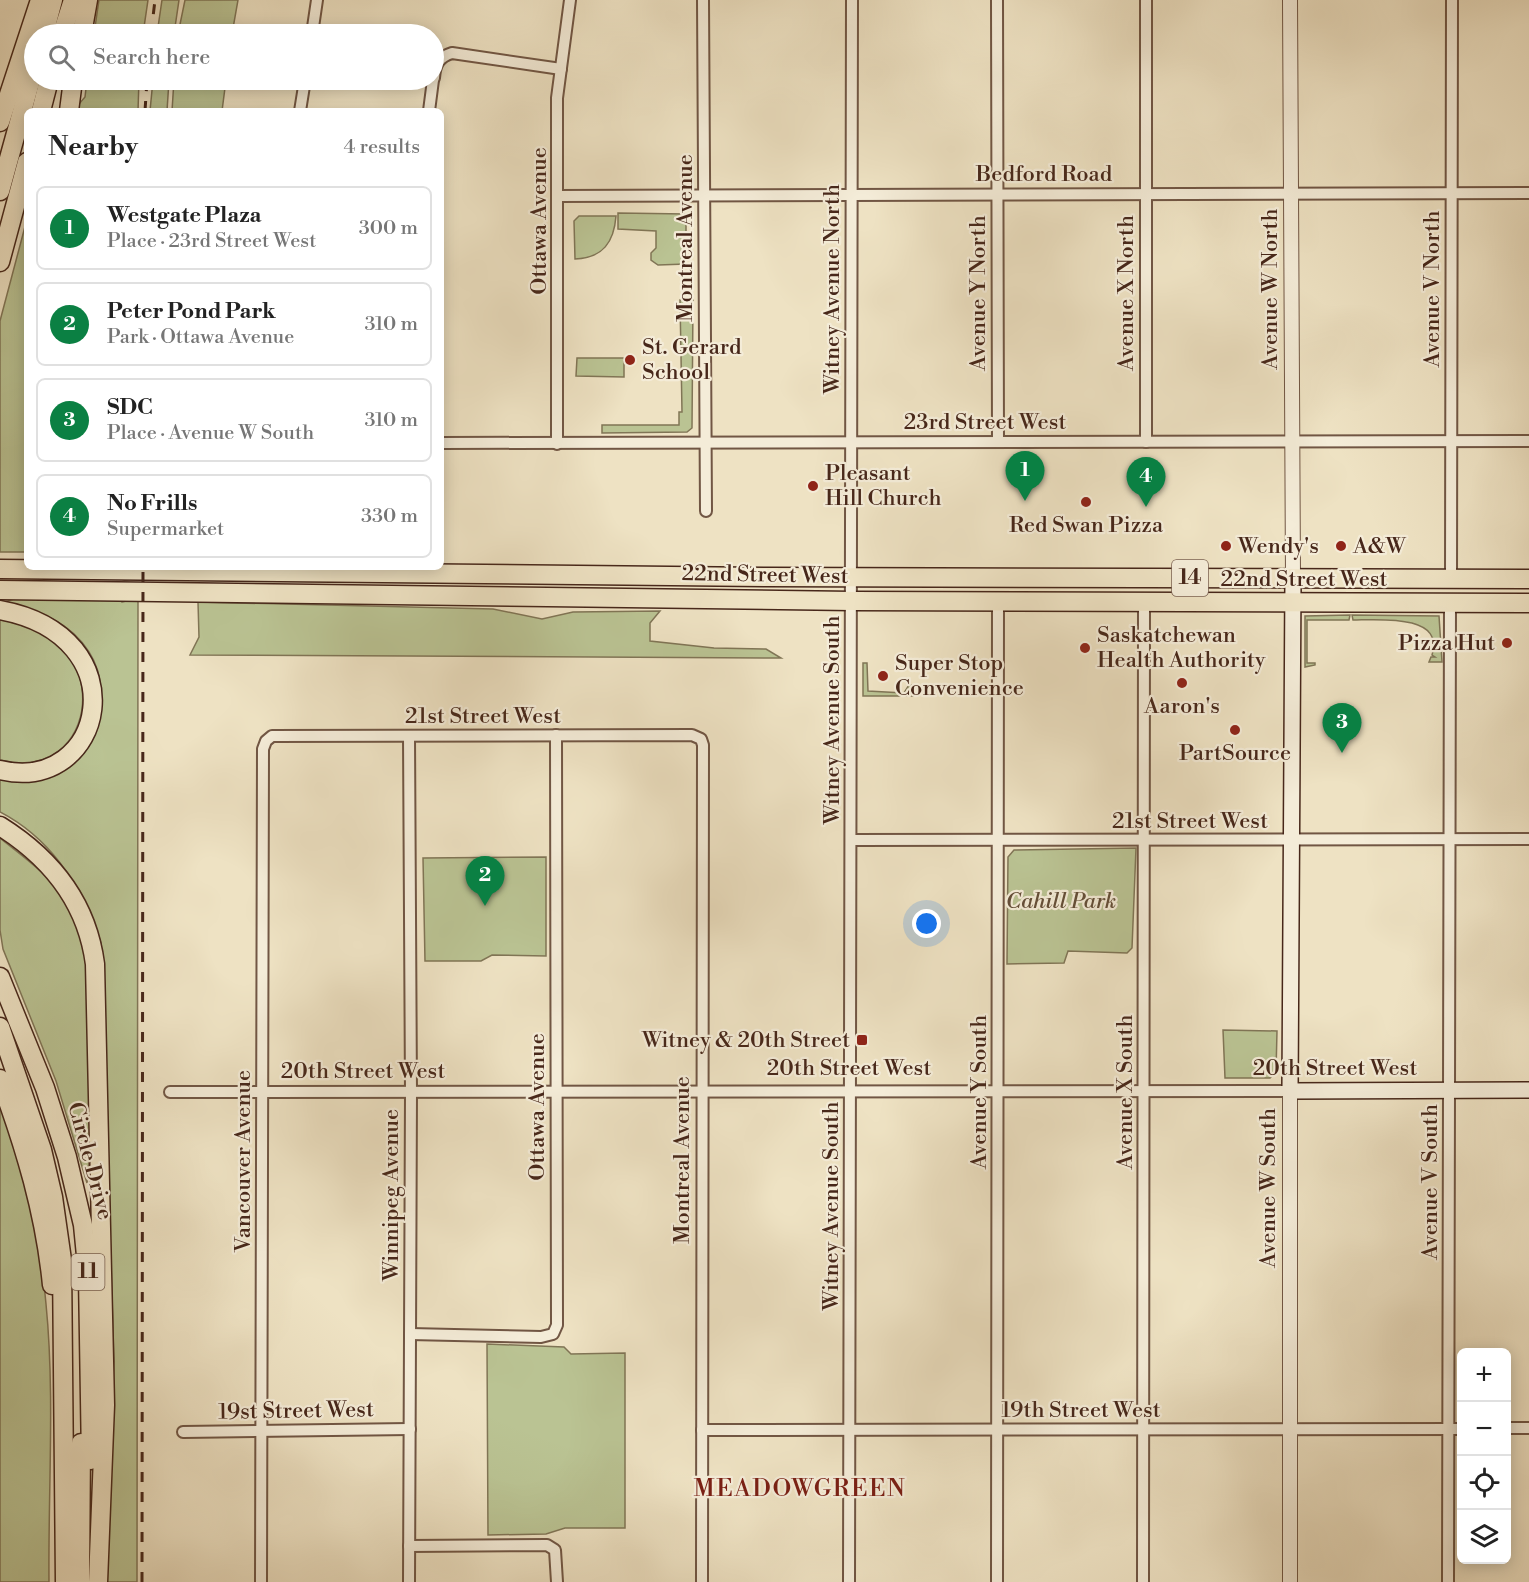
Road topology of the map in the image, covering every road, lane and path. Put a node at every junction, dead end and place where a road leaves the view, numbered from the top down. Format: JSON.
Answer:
{"nodes":[{"id":1,"x":40,"y":0,"type":"edge"},
{"id":2,"x":53,"y":0,"type":"edge"},
{"id":3,"x":88,"y":0,"type":"edge"},
{"id":4,"x":317,"y":0,"type":"edge"},
{"id":5,"x":570,"y":0,"type":"edge"},
{"id":6,"x":704,"y":0,"type":"edge"},
{"id":7,"x":852,"y":0,"type":"edge"},
{"id":8,"x":997,"y":0,"type":"edge"},
{"id":9,"x":1146,"y":0,"type":"edge"},
{"id":10,"x":1290,"y":0,"type":"edge"},
{"id":11,"x":1452,"y":0,"type":"edge"},
{"id":12,"x":69,"y":5,"type":"edge"},
{"id":13,"x":32,"y":24,"type":"edge"},
{"id":14,"x":47,"y":24,"type":"edge"},
{"id":15,"x":64,"y":24,"type":"edge"},
{"id":16,"x":84,"y":24,"type":"edge"},
{"id":17,"x":313,"y":24,"type":"edge"},
{"id":18,"x":24,"y":49,"type":"edge"},
{"id":19,"x":444,"y":56,"type":"edge"},
{"id":20,"x":561,"y":69,"type":"junction"},
{"id":21,"x":28,"y":90,"type":"edge"},
{"id":22,"x":46,"y":90,"type":"edge"},
{"id":23,"x":72,"y":90,"type":"edge"},
{"id":24,"x":303,"y":90,"type":"edge"},
{"id":25,"x":432,"y":90,"type":"edge"},
{"id":26,"x":42,"y":108,"type":"edge"},
{"id":27,"x":69,"y":108,"type":"edge"},
{"id":28,"x":300,"y":108,"type":"edge"},
{"id":29,"x":429,"y":108,"type":"edge"},
{"id":30,"x":0,"y":122,"type":"edge"},
{"id":31,"x":24,"y":173,"type":"edge"},
{"id":32,"x":0,"y":191,"type":"edge"},
{"id":33,"x":997,"y":193,"type":"junction"},
{"id":34,"x":1291,"y":193,"type":"junction"},
{"id":35,"x":1452,"y":193,"type":"junction"},
{"id":36,"x":1529,"y":193,"type":"edge"},
{"id":37,"x":703,"y":194,"type":"junction"},
{"id":38,"x":851,"y":194,"type":"junction"},
{"id":39,"x":1145,"y":194,"type":"junction"},
{"id":40,"x":558,"y":196,"type":"junction"},
{"id":41,"x":0,"y":262,"type":"edge"},
{"id":42,"x":998,"y":441,"type":"junction"},
{"id":43,"x":1292,"y":441,"type":"junction"},
{"id":44,"x":1451,"y":441,"type":"junction"},
{"id":45,"x":1529,"y":441,"type":"edge"},
{"id":46,"x":852,"y":442,"type":"junction"},
{"id":47,"x":1146,"y":442,"type":"junction"},
{"id":48,"x":444,"y":443,"type":"edge"},
{"id":49,"x":706,"y":443,"type":"junction"},
{"id":50,"x":557,"y":444,"type":"junction"},
{"id":51,"x":706,"y":511,"type":"dead end"},
{"id":52,"x":0,"y":569,"type":"edge"},
{"id":53,"x":24,"y":569,"type":"edge"},
{"id":54,"x":280,"y":570,"type":"edge"},
{"id":55,"x":852,"y":577,"type":"junction"},
{"id":56,"x":1293,"y":578,"type":"junction"},
{"id":57,"x":1451,"y":579,"type":"junction"},
{"id":58,"x":1529,"y":579,"type":"edge"},
{"id":59,"x":0,"y":590,"type":"edge"},
{"id":60,"x":852,"y":601,"type":"junction"},
{"id":61,"x":998,"y":601,"type":"junction"},
{"id":62,"x":1144,"y":602,"type":"junction"},
{"id":63,"x":1293,"y":603,"type":"junction"},
{"id":64,"x":1450,"y":603,"type":"junction"},
{"id":65,"x":1529,"y":603,"type":"edge"},
{"id":66,"x":0,"y":610,"type":"edge"},
{"id":67,"x":556,"y":735,"type":"junction"},
{"id":68,"x":409,"y":736,"type":"junction"},
{"id":69,"x":700,"y":739,"type":"joint"},
{"id":70,"x":266,"y":741,"type":"joint"},
{"id":71,"x":0,"y":770,"type":"edge"},
{"id":72,"x":0,"y":826,"type":"edge"},
{"id":73,"x":1529,"y":839,"type":"edge"},
{"id":74,"x":851,"y":840,"type":"junction"},
{"id":75,"x":997,"y":840,"type":"junction"},
{"id":76,"x":1144,"y":840,"type":"junction"},
{"id":77,"x":1452,"y":840,"type":"junction"},
{"id":78,"x":1292,"y":841,"type":"junction"},
{"id":79,"x":0,"y":977,"type":"edge"},
{"id":80,"x":0,"y":1027,"type":"edge"},
{"id":81,"x":0,"y":1079,"type":"edge"},
{"id":82,"x":998,"y":1090,"type":"junction"},
{"id":83,"x":1529,"y":1090,"type":"edge"},
{"id":84,"x":850,"y":1091,"type":"junction"},
{"id":85,"x":1145,"y":1091,"type":"junction"},
{"id":86,"x":1290,"y":1091,"type":"junction"},
{"id":87,"x":1451,"y":1091,"type":"junction"},
{"id":88,"x":170,"y":1092,"type":"dead end"},
{"id":89,"x":702,"y":1092,"type":"junction"},
{"id":90,"x":262,"y":1093,"type":"junction"},
{"id":91,"x":556,"y":1093,"type":"junction"},
{"id":92,"x":411,"y":1094,"type":"junction"},
{"id":93,"x":88,"y":1288,"type":"junction"},
{"id":94,"x":410,"y":1334,"type":"junction"},
{"id":95,"x":61,"y":1337,"type":"junction"},
{"id":96,"x":1449,"y":1428,"type":"junction"},
{"id":97,"x":1511,"y":1428,"type":"edge"},
{"id":98,"x":1529,"y":1428,"type":"edge"},
{"id":99,"x":1144,"y":1429,"type":"junction"},
{"id":100,"x":1290,"y":1429,"type":"junction"},
{"id":101,"x":1457,"y":1429,"type":"edge"},
{"id":102,"x":262,"y":1430,"type":"junction"},
{"id":103,"x":410,"y":1430,"type":"junction"},
{"id":104,"x":702,"y":1430,"type":"junction"},
{"id":105,"x":849,"y":1430,"type":"junction"},
{"id":106,"x":997,"y":1430,"type":"junction"},
{"id":107,"x":183,"y":1432,"type":"dead end"},
{"id":108,"x":408,"y":1546,"type":"junction"},
{"id":109,"x":65,"y":1582,"type":"edge"},
{"id":110,"x":80,"y":1582,"type":"edge"},
{"id":111,"x":92,"y":1582,"type":"edge"},
{"id":112,"x":98,"y":1582,"type":"edge"},
{"id":113,"x":261,"y":1582,"type":"edge"},
{"id":114,"x":409,"y":1582,"type":"edge"},
{"id":115,"x":557,"y":1582,"type":"edge"},
{"id":116,"x":702,"y":1582,"type":"edge"},
{"id":117,"x":849,"y":1582,"type":"edge"},
{"id":118,"x":997,"y":1582,"type":"edge"},
{"id":119,"x":1143,"y":1582,"type":"edge"},
{"id":120,"x":1290,"y":1582,"type":"edge"},
{"id":121,"x":1448,"y":1582,"type":"edge"}],
"edges":[{"from":1,"to":13,"type":"main road"},
{"from":2,"to":14,"type":"main road"},
{"from":3,"to":16,"type":"main road"},
{"from":4,"to":17,"type":"street"},
{"from":5,"to":20,"type":"street","name":"Ottawa Avenue"},
{"from":6,"to":37,"type":"street","name":"Montreal Avenue"},
{"from":7,"to":38,"type":"street","name":"Witney Avenue North"},
{"from":8,"to":33,"type":"street","name":"Avenue Y North"},
{"from":9,"to":39,"type":"street","name":"Avenue X North"},
{"from":10,"to":34,"type":"street","name":"Avenue W North"},
{"from":11,"to":35,"type":"street","name":"Avenue V North"},
{"from":12,"to":15,"type":"main road"},
{"from":18,"to":30,"type":"main road"},
{"from":19,"to":20,"type":"street"},
{"from":20,"to":40,"type":"street","name":"Ottawa Avenue"},
{"from":21,"to":32,"type":"main road"},
{"from":22,"to":26,"type":"main road"},
{"from":23,"to":27,"type":"main road"},
{"from":24,"to":28,"type":"street"},
{"from":25,"to":29,"type":"street"},
{"from":31,"to":41,"type":"main road"},
{"from":33,"to":38,"type":"street","name":"Bedford Road"},
{"from":33,"to":39,"type":"street","name":"Bedford Road"},
{"from":33,"to":42,"type":"street","name":"Avenue Y North"},
{"from":34,"to":35,"type":"street","name":"Bedford Road"},
{"from":34,"to":39,"type":"street","name":"Bedford Road"},
{"from":34,"to":43,"type":"street","name":"Avenue W North"},
{"from":35,"to":36,"type":"street","name":"Bedford Road"},
{"from":35,"to":44,"type":"street","name":"Avenue V North"},
{"from":37,"to":38,"type":"street","name":"Bedford Road"},
{"from":37,"to":40,"type":"street","name":"Bedford Road"},
{"from":37,"to":49,"type":"street","name":"Montreal Avenue"},
{"from":38,"to":46,"type":"street","name":"Witney Avenue North"},
{"from":39,"to":47,"type":"street","name":"Avenue X North"},
{"from":40,"to":50,"type":"street","name":"Ottawa Avenue"},
{"from":42,"to":46,"type":"street","name":"23rd Street West"},
{"from":42,"to":47,"type":"street","name":"23rd Street West"},
{"from":43,"to":44,"type":"street","name":"23rd Street West"},
{"from":43,"to":47,"type":"street","name":"23rd Street West"},
{"from":43,"to":56,"type":"street","name":"Avenue W North"},
{"from":44,"to":45,"type":"street","name":"23rd Street West"},
{"from":44,"to":57,"type":"street","name":"Avenue V North"},
{"from":46,"to":49,"type":"street","name":"23rd Street West"},
{"from":46,"to":55,"type":"street","name":"Witney Avenue North"},
{"from":48,"to":50,"type":"street","name":"23rd Street West"},
{"from":49,"to":50,"type":"street","name":"23rd Street West"},
{"from":49,"to":51,"type":"street","name":"Montreal Avenue"},
{"from":52,"to":53,"type":"main road","name":"22nd Street West","number":"14"},
{"from":54,"to":55,"type":"main road","name":"22nd Street West","number":"14"},
{"from":55,"to":56,"type":"main road","name":"22nd Street West","number":"14"},
{"from":55,"to":60,"type":"street","name":"Witney Avenue South"},
{"from":56,"to":57,"type":"main road","name":"22nd Street West","number":"14"},
{"from":56,"to":63,"type":"main road","name":"Avenue W South"},
{"from":57,"to":58,"type":"main road","name":"22nd Street West","number":"14"},
{"from":59,"to":60,"type":"main road","name":"22nd Street West"},
{"from":60,"to":61,"type":"main road","name":"22nd Street West","number":"14"},
{"from":60,"to":74,"type":"street","name":"Witney Avenue South"},
{"from":61,"to":62,"type":"main road","name":"22nd Street West","number":"14"},
{"from":61,"to":75,"type":"street","name":"Avenue Y South"},
{"from":62,"to":63,"type":"main road","name":"22nd Street West","number":"14"},
{"from":62,"to":76,"type":"street","name":"Avenue X South"},
{"from":63,"to":64,"type":"main road","name":"22nd Street West","number":"14"},
{"from":63,"to":78,"type":"main road","name":"Avenue W South"},
{"from":64,"to":65,"type":"main road","name":"22nd Street West","number":"14"},
{"from":64,"to":77,"type":"street","name":"Avenue V South"},
{"from":66,"to":71,"type":"main road"},
{"from":67,"to":68,"type":"street","name":"21st Street West"},
{"from":67,"to":69,"type":"street","name":"21st Street West"},
{"from":67,"to":91,"type":"street","name":"Ottawa Avenue"},
{"from":68,"to":70,"type":"street","name":"21st Street West"},
{"from":68,"to":92,"type":"street","name":"Winnipeg Avenue"},
{"from":69,"to":89,"type":"street","name":"Montreal Avenue"},
{"from":70,"to":90,"type":"street","name":"Vancouver Avenue"},
{"from":72,"to":112,"type":"main road"},
{"from":73,"to":77,"type":"street","name":"21st Street West"},
{"from":74,"to":75,"type":"street","name":"21st Street West"},
{"from":74,"to":84,"type":"street","name":"Witney Avenue South"},
{"from":75,"to":76,"type":"street","name":"21st Street West"},
{"from":75,"to":82,"type":"street","name":"Avenue Y South"},
{"from":76,"to":78,"type":"street","name":"21st Street West"},
{"from":76,"to":85,"type":"street","name":"Avenue X South"},
{"from":77,"to":78,"type":"street","name":"21st Street West"},
{"from":77,"to":87,"type":"street","name":"Avenue V South"},
{"from":78,"to":86,"type":"main road","name":"Avenue W South"},
{"from":79,"to":93,"type":"main road","name":"Circle Drive","number":"11"},
{"from":80,"to":95,"type":"main road","name":"Circle Drive","number":"11"},
{"from":81,"to":95,"type":"main road"},
{"from":82,"to":84,"type":"street","name":"20th Street West"},
{"from":82,"to":85,"type":"street","name":"20th Street West"},
{"from":82,"to":106,"type":"street","name":"Avenue Y South"},
{"from":83,"to":87,"type":"main road","name":"20th Street West"},
{"from":84,"to":89,"type":"street","name":"20th Street West"},
{"from":84,"to":105,"type":"street","name":"Witney Avenue South"},
{"from":85,"to":86,"type":"street","name":"20th Street West"},
{"from":85,"to":99,"type":"street","name":"Avenue X South"},
{"from":86,"to":87,"type":"main road","name":"20th Street West"},
{"from":86,"to":100,"type":"street","name":"Avenue W South"},
{"from":87,"to":96,"type":"street","name":"Avenue V South"},
{"from":88,"to":90,"type":"street","name":"20th Street West"},
{"from":89,"to":91,"type":"street","name":"20th Street West"},
{"from":89,"to":104,"type":"street","name":"Montreal Avenue"},
{"from":90,"to":92,"type":"street","name":"20th Street West"},
{"from":90,"to":102,"type":"street","name":"Vancouver Avenue"},
{"from":91,"to":92,"type":"street","name":"20th Street West"},
{"from":91,"to":94,"type":"street","name":"Ottawa Avenue"},
{"from":92,"to":94,"type":"street","name":"Winnipeg Avenue"},
{"from":93,"to":110,"type":"main road"},
{"from":93,"to":111,"type":"main road","name":"Circle Drive","number":"11"},
{"from":94,"to":103,"type":"street","name":"Winnipeg Avenue"},
{"from":95,"to":109,"type":"main road","name":"Circle Drive","number":"11"},
{"from":96,"to":100,"type":"street","name":"19th Street West"},
{"from":96,"to":101,"type":"street","name":"19th Street West"},
{"from":96,"to":121,"type":"street","name":"Avenue V South"},
{"from":97,"to":98,"type":"street"},
{"from":99,"to":100,"type":"street","name":"19th Street West"},
{"from":99,"to":106,"type":"street","name":"19th Street West"},
{"from":99,"to":119,"type":"street","name":"Avenue X South"},
{"from":100,"to":120,"type":"street","name":"Avenue W South"},
{"from":102,"to":103,"type":"street","name":"19st Street West"},
{"from":102,"to":107,"type":"street","name":"19st Street West"},
{"from":102,"to":113,"type":"street","name":"Vancouver Avenue"},
{"from":103,"to":108,"type":"street","name":"Winnipeg Avenue"},
{"from":104,"to":105,"type":"street","name":"19th Street West"},
{"from":104,"to":116,"type":"street","name":"Montreal Avenue"},
{"from":105,"to":106,"type":"street","name":"19th Street West"},
{"from":105,"to":117,"type":"street","name":"Witney Avenue South"},
{"from":106,"to":118,"type":"street","name":"Avenue Y South"},
{"from":108,"to":114,"type":"street","name":"Winnipeg Avenue"},
{"from":108,"to":115,"type":"street"}]}
